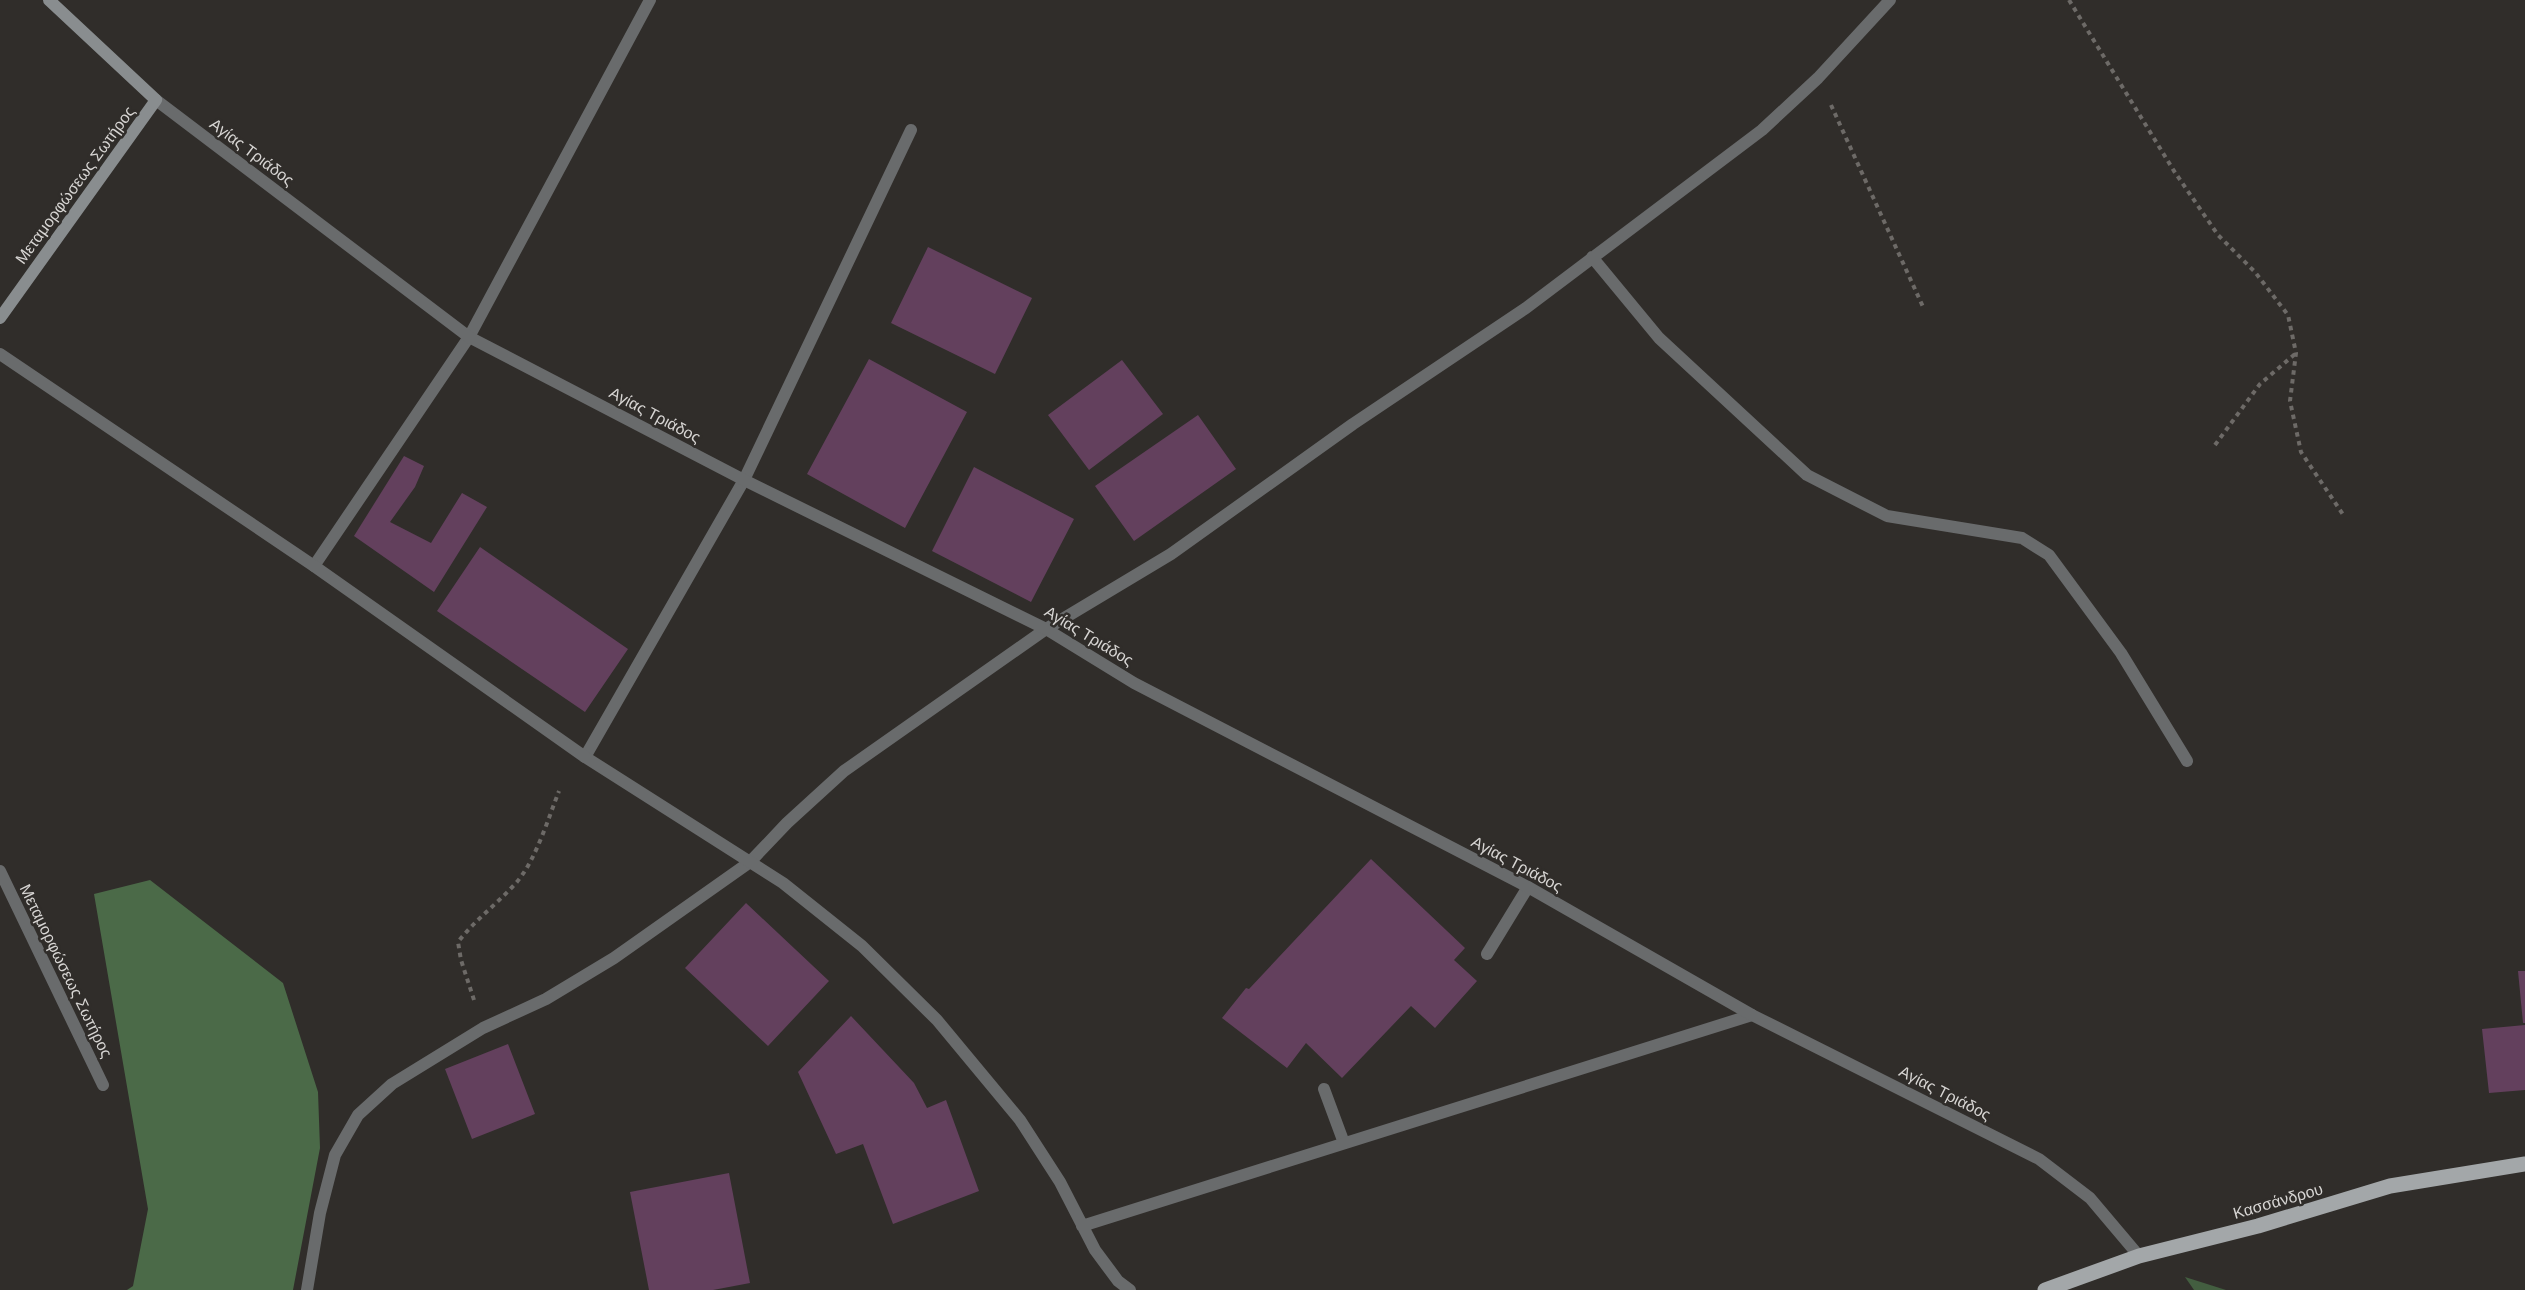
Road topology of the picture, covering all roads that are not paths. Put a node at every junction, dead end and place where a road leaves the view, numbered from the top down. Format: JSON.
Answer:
{"nodes":[{"id":1,"x":49,"y":0,"type":"edge"},
{"id":2,"x":650,"y":0,"type":"edge"},
{"id":3,"x":1890,"y":0,"type":"edge"},
{"id":4,"x":156,"y":100,"type":"junction"},
{"id":5,"x":911,"y":130,"type":"dead end"},
{"id":6,"x":1592,"y":257,"type":"junction"},
{"id":7,"x":0,"y":318,"type":"edge"},
{"id":8,"x":469,"y":337,"type":"junction"},
{"id":9,"x":0,"y":354,"type":"edge"},
{"id":10,"x":744,"y":480,"type":"junction"},
{"id":11,"x":314,"y":566,"type":"junction"},
{"id":12,"x":1047,"y":629,"type":"junction"},
{"id":13,"x":585,"y":757,"type":"junction"},
{"id":14,"x":2187,"y":761,"type":"dead end"},
{"id":15,"x":750,"y":862,"type":"junction"},
{"id":16,"x":0,"y":871,"type":"edge"},
{"id":17,"x":1528,"y":887,"type":"junction"},
{"id":18,"x":1487,"y":954,"type":"dead end"},
{"id":19,"x":1752,"y":1015,"type":"junction"},
{"id":20,"x":103,"y":1085,"type":"dead end"},
{"id":21,"x":1324,"y":1089,"type":"dead end"},
{"id":22,"x":1344,"y":1143,"type":"junction"},
{"id":23,"x":2525,"y":1164,"type":"edge"},
{"id":24,"x":1082,"y":1226,"type":"junction"},
{"id":25,"x":2139,"y":1256,"type":"junction"},
{"id":26,"x":307,"y":1290,"type":"edge"},
{"id":27,"x":1130,"y":1290,"type":"edge"},
{"id":28,"x":2044,"y":1290,"type":"edge"}],
"edges":[{"from":1,"to":4,"type":"main road","name":"Αγίας Τριάδος"},
{"from":2,"to":8,"type":"street"},
{"from":3,"to":6,"type":"street"},
{"from":4,"to":7,"type":"main road","name":"Μεταμορφώσεως Σωτήρος"},
{"from":4,"to":8,"type":"street","name":"Αγίας Τριάδος"},
{"from":5,"to":10,"type":"street"},
{"from":6,"to":12,"type":"street"},
{"from":6,"to":14,"type":"street"},
{"from":8,"to":10,"type":"street","name":"Αγίας Τριάδος"},
{"from":8,"to":11,"type":"street"},
{"from":9,"to":11,"type":"street"},
{"from":10,"to":12,"type":"street","name":"Αγίας Τριάδος"},
{"from":10,"to":13,"type":"street"},
{"from":11,"to":13,"type":"street"},
{"from":12,"to":15,"type":"street"},
{"from":12,"to":17,"type":"street","name":"Αγίας Τριάδος"},
{"from":13,"to":15,"type":"street"},
{"from":15,"to":24,"type":"street"},
{"from":15,"to":26,"type":"street"},
{"from":16,"to":20,"type":"street","name":"Μεταμορφώσεως Σωτήρος"},
{"from":17,"to":18,"type":"street"},
{"from":17,"to":19,"type":"street","name":"Αγίας Τριάδος"},
{"from":19,"to":22,"type":"street"},
{"from":19,"to":25,"type":"street","name":"Αγίας Τριάδος"},
{"from":21,"to":22,"type":"street"},
{"from":22,"to":24,"type":"street"},
{"from":23,"to":25,"type":"main road","name":"Κασσάνδρου"},
{"from":24,"to":27,"type":"street"},
{"from":25,"to":28,"type":"main road","name":"Κασσάνδρου"}]}
